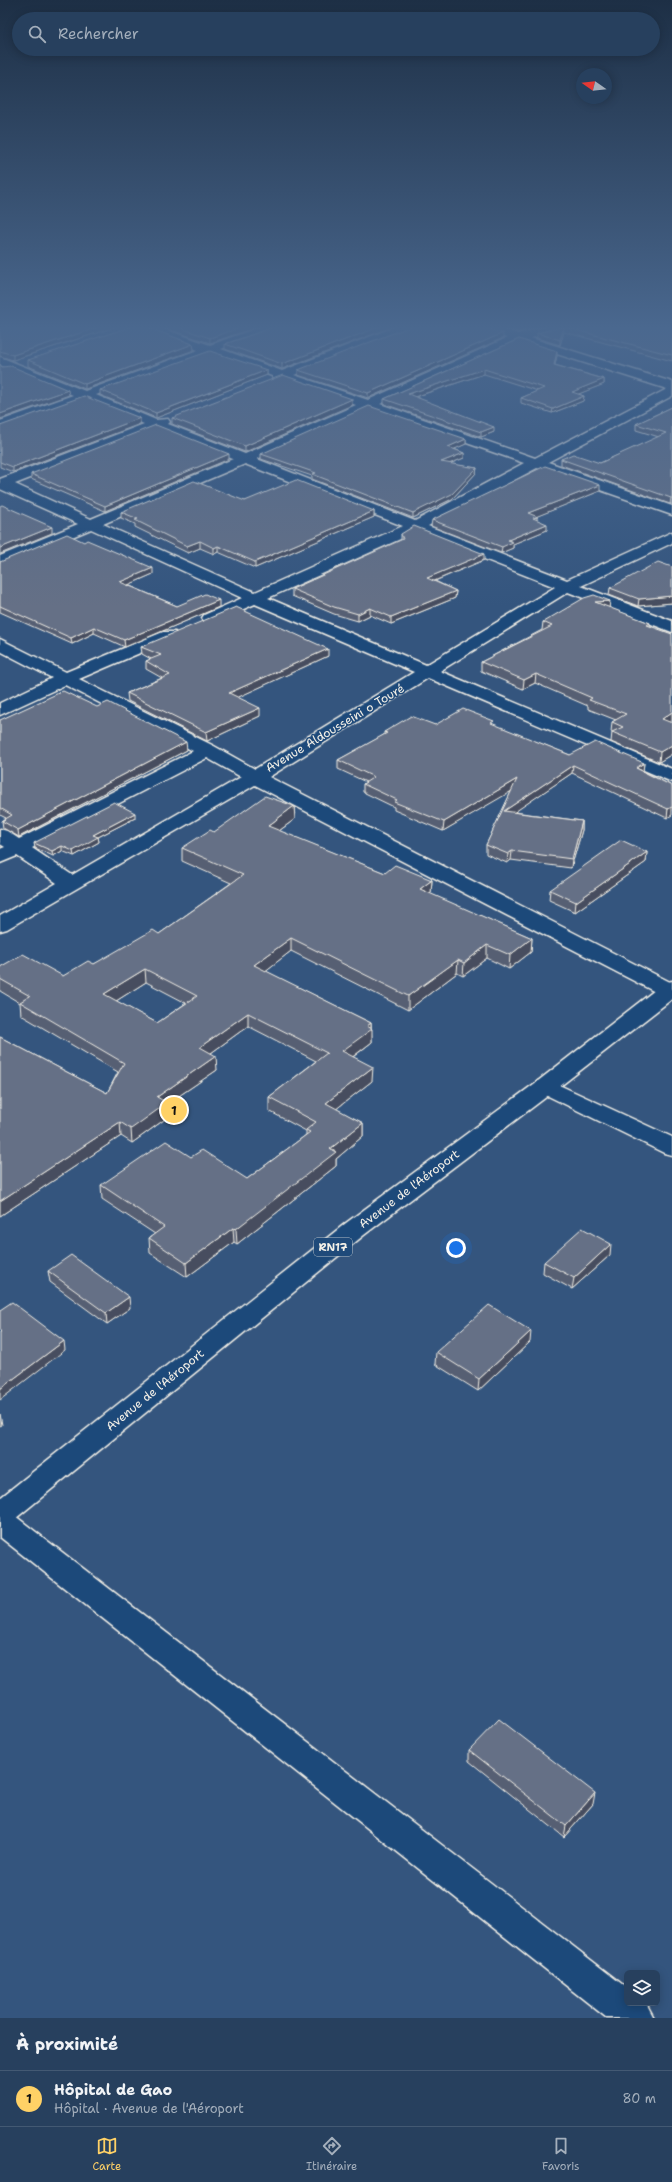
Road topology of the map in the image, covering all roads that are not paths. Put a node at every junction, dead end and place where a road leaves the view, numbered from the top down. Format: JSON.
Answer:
{"nodes":[{"id":1,"x":18,"y":419,"type":"edge"},
{"id":2,"x":143,"y":419,"type":"edge"},
{"id":3,"x":169,"y":419,"type":"edge"},
{"id":4,"x":336,"y":419,"type":"edge"},
{"id":5,"x":413,"y":419,"type":"edge"},
{"id":6,"x":620,"y":419,"type":"edge"},
{"id":7,"x":155,"y":424,"type":"junction"},
{"id":8,"x":0,"y":426,"type":"edge"},
{"id":9,"x":246,"y":459,"type":"junction"},
{"id":10,"x":538,"y":463,"type":"junction"},
{"id":11,"x":1,"y":484,"type":"edge"},
{"id":12,"x":672,"y":511,"type":"edge"},
{"id":13,"x":88,"y":524,"type":"junction"},
{"id":14,"x":416,"y":526,"type":"junction"},
{"id":15,"x":672,"y":537,"type":"edge"},
{"id":16,"x":0,"y":562,"type":"edge"},
{"id":17,"x":567,"y":586,"type":"junction"},
{"id":18,"x":257,"y":598,"type":"junction"},
{"id":19,"x":672,"y":627,"type":"edge"},
{"id":20,"x":0,"y":644,"type":"edge"},
{"id":21,"x":429,"y":671,"type":"junction"},
{"id":22,"x":64,"y":679,"type":"junction"},
{"id":23,"x":0,"y":710,"type":"edge"},
{"id":24,"x":208,"y":750,"type":"junction"},
{"id":25,"x":255,"y":776,"type":"junction"},
{"id":26,"x":672,"y":776,"type":"edge"},
{"id":27,"x":0,"y":835,"type":"edge"},
{"id":28,"x":20,"y":847,"type":"junction"},
{"id":29,"x":0,"y":857,"type":"edge"},
{"id":30,"x":72,"y":884,"type":"junction"},
{"id":31,"x":0,"y":925,"type":"edge"},
{"id":32,"x":671,"y":989,"type":"edge"},
{"id":33,"x":546,"y":1086,"type":"junction"},
{"id":34,"x":672,"y":1147,"type":"edge"},
{"id":35,"x":0,"y":1515,"type":"edge"},
{"id":36,"x":0,"y":1520,"type":"edge"},
{"id":37,"x":636,"y":2018,"type":"edge"}],
"edges":[{"from":1,"to":8,"type":"street"},
{"from":2,"to":7,"type":"street"},
{"from":3,"to":7,"type":"street"},
{"from":4,"to":9,"type":"street"},
{"from":5,"to":10,"type":"street"},
{"from":6,"to":10,"type":"street"},
{"from":7,"to":9,"type":"street"},
{"from":7,"to":11,"type":"street"},
{"from":9,"to":13,"type":"street"},
{"from":9,"to":14,"type":"street"},
{"from":10,"to":12,"type":"street"},
{"from":10,"to":14,"type":"street"},
{"from":11,"to":13,"type":"street"},
{"from":13,"to":16,"type":"street"},
{"from":13,"to":18,"type":"street"},
{"from":14,"to":17,"type":"street"},
{"from":14,"to":18,"type":"street"},
{"from":15,"to":17,"type":"street","name":"Avenue Aldousseini o Touré"},
{"from":17,"to":19,"type":"street"},
{"from":17,"to":21,"type":"street","name":"Avenue Aldousseini o Touré"},
{"from":18,"to":21,"type":"street"},
{"from":18,"to":22,"type":"street"},
{"from":20,"to":22,"type":"street"},
{"from":21,"to":25,"type":"street","name":"Avenue Aldousseini o Touré"},
{"from":21,"to":26,"type":"street"},
{"from":22,"to":23,"type":"street"},
{"from":22,"to":24,"type":"street"},
{"from":24,"to":25,"type":"street"},
{"from":24,"to":28,"type":"street"},
{"from":25,"to":30,"type":"street","name":"Avenue Aldousseini o Touré"},
{"from":25,"to":32,"type":"street"},
{"from":27,"to":28,"type":"street"},
{"from":28,"to":29,"type":"street"},
{"from":28,"to":30,"type":"street"},
{"from":30,"to":31,"type":"street","name":"Avenue Aldousseini o Touré"},
{"from":32,"to":33,"type":"street","name":"Avenue de l'Aéroport","number":"RN17"},
{"from":33,"to":34,"type":"street"},
{"from":33,"to":35,"type":"street","name":"Avenue de l'Aéroport","number":"RN17"},
{"from":36,"to":37,"type":"street"}]}
